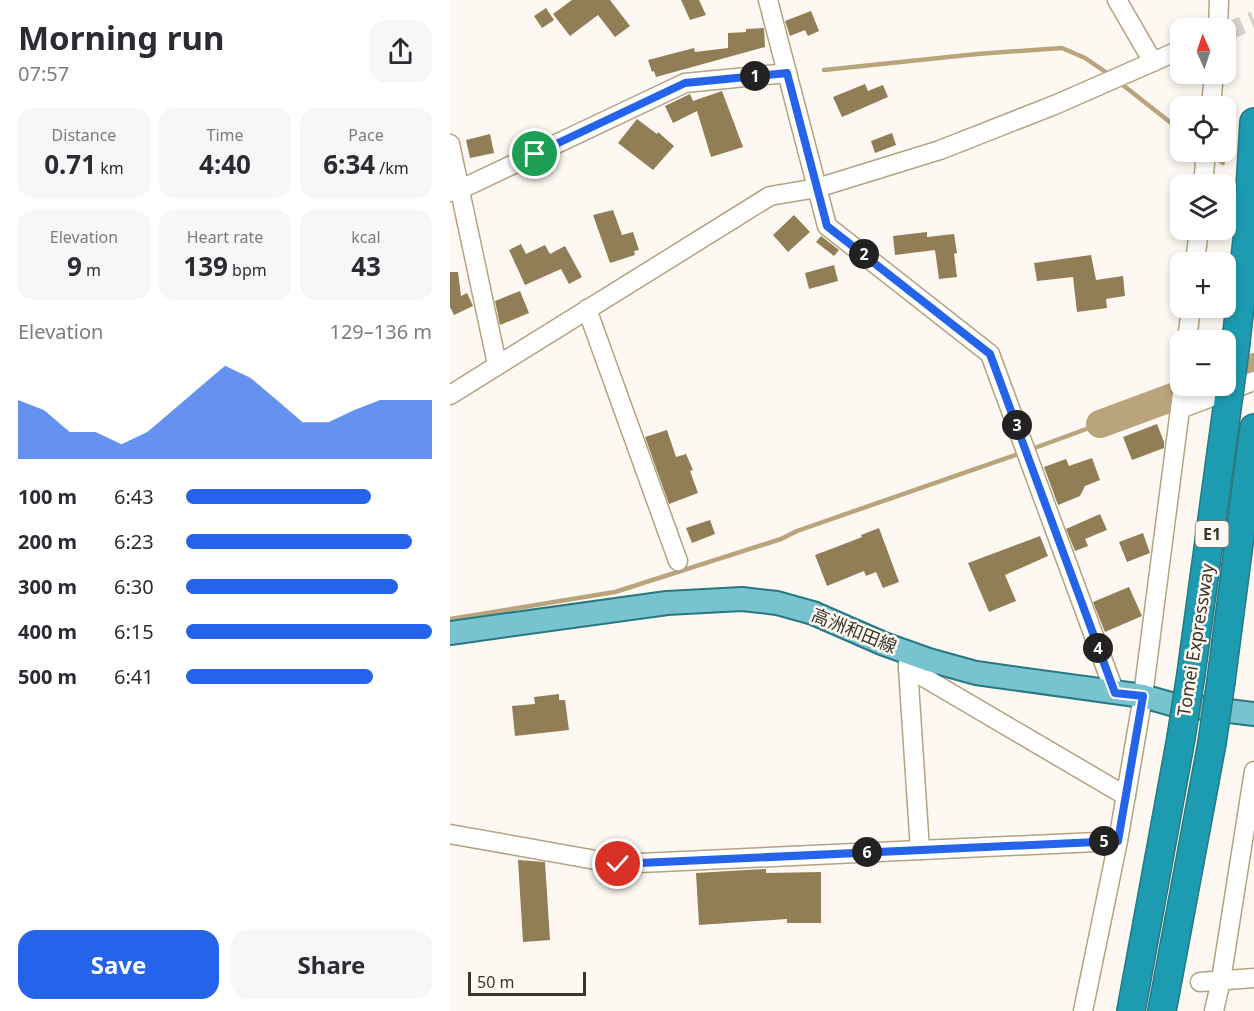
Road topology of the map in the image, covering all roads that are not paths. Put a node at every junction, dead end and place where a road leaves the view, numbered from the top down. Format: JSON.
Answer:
{"nodes":[{"id":1,"x":768,"y":0,"type":"edge"},
{"id":2,"x":1118,"y":0,"type":"edge"},
{"id":3,"x":1220,"y":0,"type":"edge"},
{"id":4,"x":1219,"y":18,"type":"edge"},
{"id":5,"x":1170,"y":54,"type":"edge"},
{"id":6,"x":1153,"y":62,"type":"junction"},
{"id":7,"x":787,"y":73,"type":"junction"},
{"id":8,"x":1254,"y":122,"type":"edge"},
{"id":9,"x":450,"y":144,"type":"edge"},
{"id":10,"x":817,"y":188,"type":"junction"},
{"id":11,"x":455,"y":191,"type":"edge"},
{"id":12,"x":587,"y":309,"type":"junction"},
{"id":13,"x":497,"y":364,"type":"junction"},
{"id":14,"x":1254,"y":381,"type":"edge"},
{"id":15,"x":450,"y":395,"type":"edge"},
{"id":16,"x":1181,"y":399,"type":"edge"},
{"id":17,"x":1254,"y":428,"type":"edge"},
{"id":18,"x":678,"y":561,"type":"dead end"},
{"id":19,"x":450,"y":633,"type":"edge"},
{"id":20,"x":908,"y":660,"type":"junction"},
{"id":21,"x":1115,"y":693,"type":"junction"},
{"id":22,"x":1143,"y":696,"type":"junction"},
{"id":23,"x":1253,"y":712,"type":"edge"},
{"id":24,"x":1254,"y":771,"type":"edge"},
{"id":25,"x":1126,"y":796,"type":"junction"},
{"id":26,"x":450,"y":834,"type":"edge"},
{"id":27,"x":1118,"y":841,"type":"junction"},
{"id":28,"x":920,"y":850,"type":"junction"},
{"id":29,"x":1248,"y":856,"type":"edge"},
{"id":30,"x":1254,"y":978,"type":"edge"},
{"id":31,"x":1221,"y":980,"type":"junction"},
{"id":32,"x":1200,"y":982,"type":"dead end"},
{"id":33,"x":1083,"y":1011,"type":"edge"},
{"id":34,"x":1131,"y":1011,"type":"edge"},
{"id":35,"x":1162,"y":1011,"type":"edge"},
{"id":36,"x":1214,"y":1011,"type":"edge"}],
"edges":[{"from":1,"to":7,"type":"street"},
{"from":2,"to":6,"type":"street"},
{"from":3,"to":4,"type":"street"},
{"from":5,"to":6,"type":"street"},
{"from":6,"to":10,"type":"street"},
{"from":7,"to":10,"type":"street"},
{"from":7,"to":11,"type":"street"},
{"from":8,"to":34,"type":"highway","name":"Tomei Expressway","number":"E1","bridge":true},
{"from":9,"to":11,"type":"street"},
{"from":10,"to":12,"type":"street"},
{"from":10,"to":21,"type":"street"},
{"from":11,"to":13,"type":"street"},
{"from":12,"to":13,"type":"street"},
{"from":12,"to":18,"type":"street"},
{"from":13,"to":15,"type":"street"},
{"from":14,"to":16,"type":"street"},
{"from":16,"to":22,"type":"street"},
{"from":17,"to":35,"type":"highway","name":"Tomei Expressway","number":"E1","bridge":true},
{"from":19,"to":20,"type":"main road","name":"高洲和田線"},
{"from":20,"to":21,"type":"main road","name":"高洲和田線"},
{"from":20,"to":25,"type":"street"},
{"from":20,"to":28,"type":"street"},
{"from":21,"to":22,"type":"main road","name":"高洲和田線"},
{"from":22,"to":23,"type":"main road","name":"高洲和田線"},
{"from":22,"to":25,"type":"street"},
{"from":24,"to":29,"type":"street"},
{"from":25,"to":27,"type":"street"},
{"from":26,"to":28,"type":"street"},
{"from":27,"to":28,"type":"street"},
{"from":27,"to":33,"type":"street"},
{"from":29,"to":31,"type":"street"},
{"from":30,"to":31,"type":"street"},
{"from":31,"to":32,"type":"street"},
{"from":31,"to":36,"type":"street"}]}
